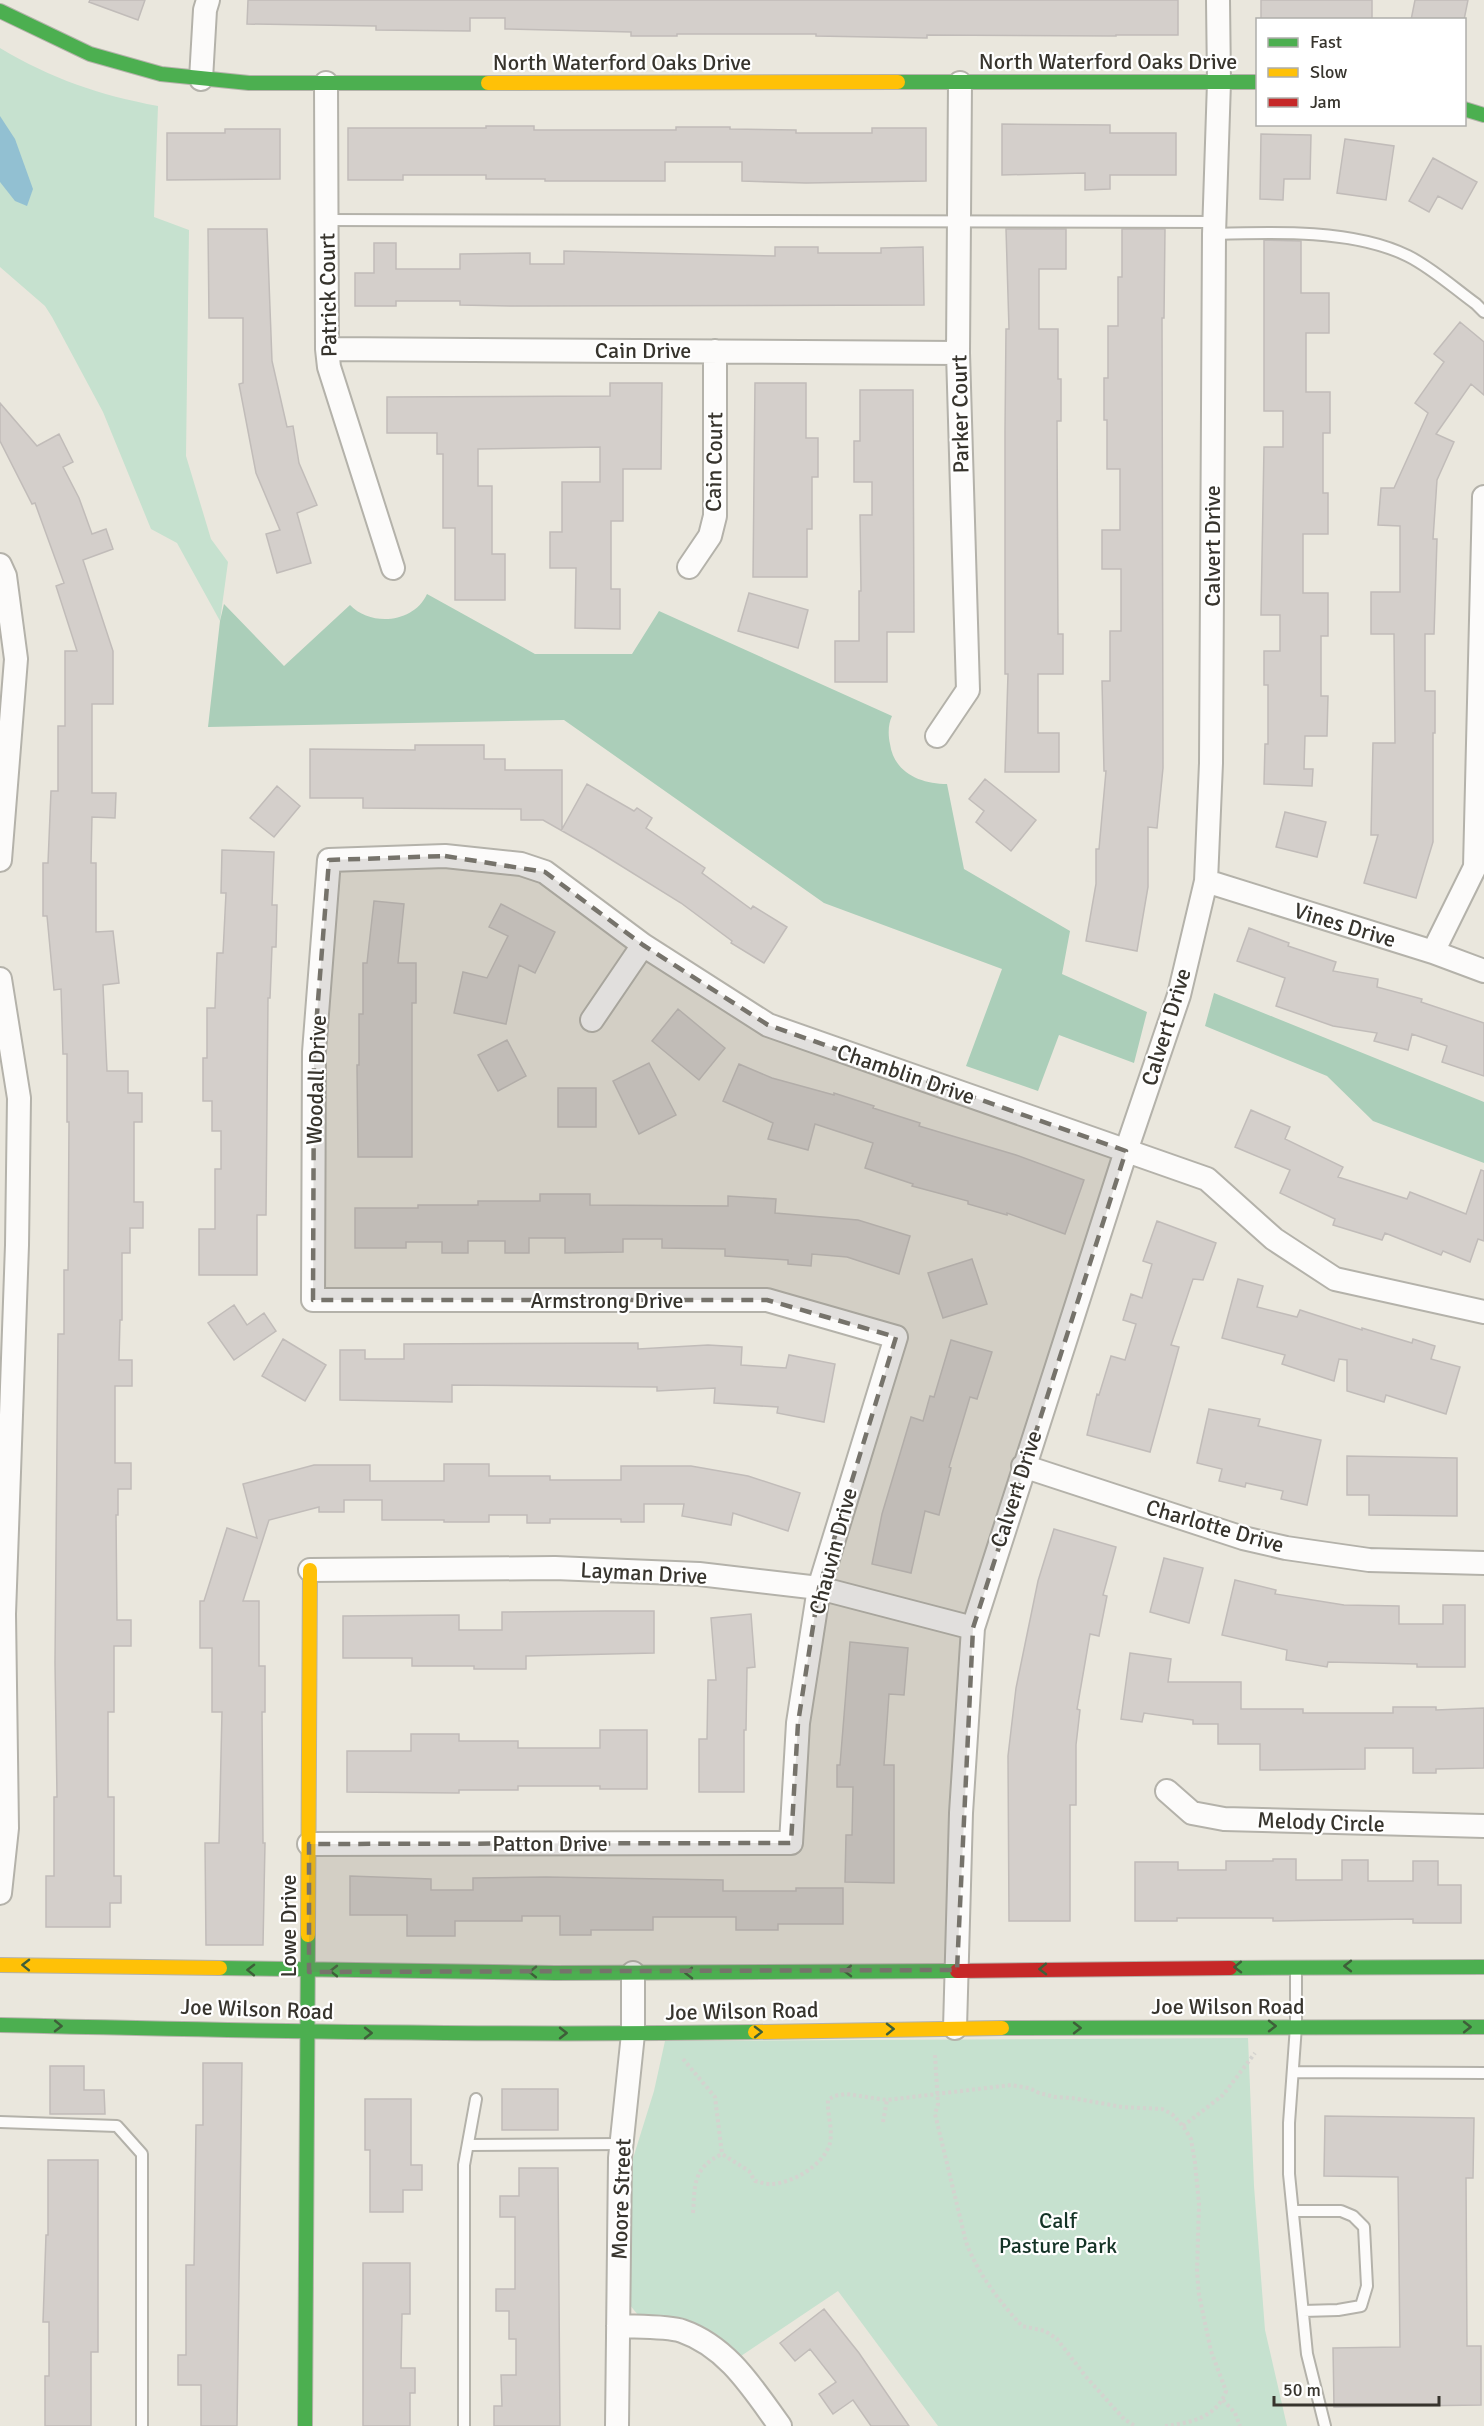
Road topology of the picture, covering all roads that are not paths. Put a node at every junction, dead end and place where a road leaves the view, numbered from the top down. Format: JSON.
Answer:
{"nodes":[{"id":1,"x":208,"y":0,"type":"edge"},
{"id":2,"x":1218,"y":0,"type":"edge"},
{"id":3,"x":0,"y":11,"type":"edge"},
{"id":4,"x":201,"y":79,"type":"junction"},
{"id":5,"x":1256,"y":81,"type":"edge"},
{"id":6,"x":960,"y":82,"type":"junction"},
{"id":7,"x":1219,"y":82,"type":"junction"},
{"id":8,"x":326,"y":83,"type":"junction"},
{"id":9,"x":1466,"y":110,"type":"edge"},
{"id":10,"x":1484,"y":115,"type":"edge"},
{"id":11,"x":326,"y":220,"type":"junction"},
{"id":12,"x":961,"y":221,"type":"junction"},
{"id":13,"x":1214,"y":228,"type":"junction"},
{"id":14,"x":1484,"y":312,"type":"edge"},
{"id":15,"x":327,"y":349,"type":"junction"},
{"id":16,"x":715,"y":351,"type":"junction"},
{"id":17,"x":958,"y":353,"type":"junction"},
{"id":18,"x":1484,"y":497,"type":"edge"},
{"id":19,"x":0,"y":565,"type":"edge"},
{"id":20,"x":689,"y":567,"type":"dead end"},
{"id":21,"x":393,"y":568,"type":"dead end"},
{"id":22,"x":936,"y":736,"type":"dead end"},
{"id":23,"x":0,"y":860,"type":"edge"},
{"id":24,"x":329,"y":860,"type":"joint"},
{"id":25,"x":1206,"y":881,"type":"junction"},
{"id":26,"x":643,"y":945,"type":"junction"},
{"id":27,"x":1433,"y":952,"type":"junction"},
{"id":28,"x":1484,"y":972,"type":"edge"},
{"id":29,"x":0,"y":979,"type":"edge"},
{"id":30,"x":592,"y":1020,"type":"dead end"},
{"id":31,"x":1126,"y":1151,"type":"junction"},
{"id":32,"x":313,"y":1300,"type":"joint"},
{"id":33,"x":1484,"y":1312,"type":"edge"},
{"id":34,"x":896,"y":1337,"type":"joint"},
{"id":35,"x":1023,"y":1466,"type":"junction"},
{"id":36,"x":1484,"y":1563,"type":"edge"},
{"id":37,"x":310,"y":1570,"type":"joint"},
{"id":38,"x":819,"y":1588,"type":"junction"},
{"id":39,"x":2,"y":1614,"type":"edge"},
{"id":40,"x":973,"y":1628,"type":"junction"},
{"id":41,"x":1167,"y":1791,"type":"dead end"},
{"id":42,"x":1484,"y":1826,"type":"edge"},
{"id":43,"x":791,"y":1843,"type":"joint"},
{"id":44,"x":309,"y":1844,"type":"junction"},
{"id":45,"x":0,"y":1893,"type":"edge"},
{"id":46,"x":0,"y":1965,"type":"edge"},
{"id":47,"x":1296,"y":1966,"type":"junction"},
{"id":48,"x":1484,"y":1967,"type":"edge"},
{"id":49,"x":957,"y":1970,"type":"junction"},
{"id":50,"x":309,"y":1971,"type":"junction"},
{"id":51,"x":633,"y":1973,"type":"junction"},
{"id":52,"x":0,"y":2025,"type":"edge"},
{"id":53,"x":1296,"y":2026,"type":"junction"},
{"id":54,"x":1484,"y":2027,"type":"edge"},
{"id":55,"x":955,"y":2028,"type":"junction"},
{"id":56,"x":309,"y":2032,"type":"junction"},
{"id":57,"x":633,"y":2034,"type":"junction"},
{"id":58,"x":1293,"y":2072,"type":"junction"},
{"id":59,"x":1484,"y":2073,"type":"edge"},
{"id":60,"x":476,"y":2099,"type":"dead end"},
{"id":61,"x":0,"y":2122,"type":"edge"},
{"id":62,"x":622,"y":2144,"type":"junction"},
{"id":63,"x":468,"y":2145,"type":"junction"},
{"id":64,"x":1293,"y":2211,"type":"junction"},
{"id":65,"x":1303,"y":2311,"type":"junction"},
{"id":66,"x":618,"y":2326,"type":"junction"},
{"id":67,"x":142,"y":2426,"type":"edge"},
{"id":68,"x":305,"y":2426,"type":"edge"},
{"id":69,"x":464,"y":2426,"type":"edge"},
{"id":70,"x":617,"y":2426,"type":"edge"},
{"id":71,"x":780,"y":2426,"type":"edge"},
{"id":72,"x":1325,"y":2426,"type":"edge"}],
"edges":[{"from":1,"to":4,"type":"street"},
{"from":2,"to":7,"type":"street","name":"Calvert Drive"},
{"from":3,"to":4,"type":"main road","name":"North Waterford Oaks Drive"},
{"from":4,"to":8,"type":"main road","name":"North Waterford Oaks Drive"},
{"from":5,"to":7,"type":"main road","name":"North Waterford Oaks Drive"},
{"from":6,"to":7,"type":"main road","name":"North Waterford Oaks Drive"},
{"from":6,"to":8,"type":"main road","name":"North Waterford Oaks Drive"},
{"from":6,"to":12,"type":"street","name":"Parker Court"},
{"from":7,"to":13,"type":"street","name":"Calvert Drive"},
{"from":8,"to":11,"type":"street","name":"Patrick Court"},
{"from":9,"to":10,"type":"main road"},
{"from":11,"to":12,"type":"lane"},
{"from":11,"to":15,"type":"street","name":"Patrick Court"},
{"from":12,"to":13,"type":"lane"},
{"from":12,"to":17,"type":"street","name":"Parker Court"},
{"from":13,"to":14,"type":"lane"},
{"from":13,"to":25,"type":"street","name":"Calvert Drive"},
{"from":15,"to":16,"type":"street","name":"Cain Drive"},
{"from":15,"to":21,"type":"street","name":"Patrick Court"},
{"from":16,"to":17,"type":"street","name":"Cain Drive"},
{"from":16,"to":20,"type":"street","name":"Cain Court"},
{"from":17,"to":22,"type":"street","name":"Parker Court"},
{"from":18,"to":27,"type":"street"},
{"from":19,"to":23,"type":"street"},
{"from":24,"to":26,"type":"street","name":"Chamblin Drive"},
{"from":24,"to":32,"type":"street","name":"Woodall Drive"},
{"from":25,"to":27,"type":"street","name":"Vines Drive"},
{"from":25,"to":31,"type":"street","name":"Calvert Drive"},
{"from":26,"to":30,"type":"street"},
{"from":26,"to":31,"type":"street","name":"Chamblin Drive"},
{"from":27,"to":28,"type":"street","name":"Vines Drive"},
{"from":29,"to":39,"type":"street"},
{"from":31,"to":33,"type":"street","name":"Chamblin Drive"},
{"from":31,"to":35,"type":"street","name":"Calvert Drive"},
{"from":32,"to":34,"type":"street","name":"Armstrong Drive"},
{"from":34,"to":38,"type":"street","name":"Chauvin Drive"},
{"from":35,"to":36,"type":"street","name":"Charlotte Drive"},
{"from":35,"to":40,"type":"street","name":"Calvert Drive"},
{"from":37,"to":38,"type":"street","name":"Layman Drive"},
{"from":37,"to":44,"type":"main road","name":"Lowe Drive"},
{"from":38,"to":40,"type":"street","name":"Layman Drive"},
{"from":38,"to":43,"type":"street","name":"Chauvin Drive"},
{"from":39,"to":45,"type":"street"},
{"from":40,"to":49,"type":"street","name":"Calvert Drive"},
{"from":41,"to":42,"type":"street","name":"Melody Circle"},
{"from":43,"to":44,"type":"street","name":"Patton Drive"},
{"from":44,"to":50,"type":"main road","name":"Lowe Drive"},
{"from":50,"to":46,"type":"main road","name":"Joe Wilson Road","one_way":true},
{"from":48,"to":47,"type":"main road","name":"Joe Wilson Road","one_way":true},
{"from":47,"to":49,"type":"main road","name":"Joe Wilson Road","one_way":true},
{"from":47,"to":53,"type":"lane"},
{"from":49,"to":51,"type":"main road","name":"Joe Wilson Road","one_way":true},
{"from":49,"to":55,"type":"street","name":"Calvert Drive"},
{"from":51,"to":50,"type":"main road","name":"Joe Wilson Road","one_way":true},
{"from":50,"to":56,"type":"main road","name":"Lowe Drive"},
{"from":51,"to":57,"type":"street","name":"Moore Street"},
{"from":52,"to":56,"type":"main road","name":"Joe Wilson Road","one_way":true},
{"from":53,"to":54,"type":"main road","name":"Joe Wilson Road","one_way":true},
{"from":55,"to":53,"type":"main road","name":"Joe Wilson Road","one_way":true},
{"from":53,"to":58,"type":"lane"},
{"from":57,"to":55,"type":"main road","name":"Joe Wilson Road","one_way":true},
{"from":56,"to":57,"type":"main road","name":"Joe Wilson Road","one_way":true},
{"from":56,"to":68,"type":"main road","name":"Lowe Drive"},
{"from":57,"to":62,"type":"street","name":"Moore Street"},
{"from":58,"to":59,"type":"lane"},
{"from":58,"to":64,"type":"lane"},
{"from":60,"to":63,"type":"lane"},
{"from":61,"to":67,"type":"lane"},
{"from":62,"to":63,"type":"lane"},
{"from":62,"to":66,"type":"street","name":"Moore Street"},
{"from":63,"to":69,"type":"lane"},
{"from":64,"to":65,"type":"lane"},
{"from":64,"to":65,"type":"lane"},
{"from":65,"to":72,"type":"lane"},
{"from":66,"to":70,"type":"street","name":"Moore Street"},
{"from":66,"to":71,"type":"street"}]}
